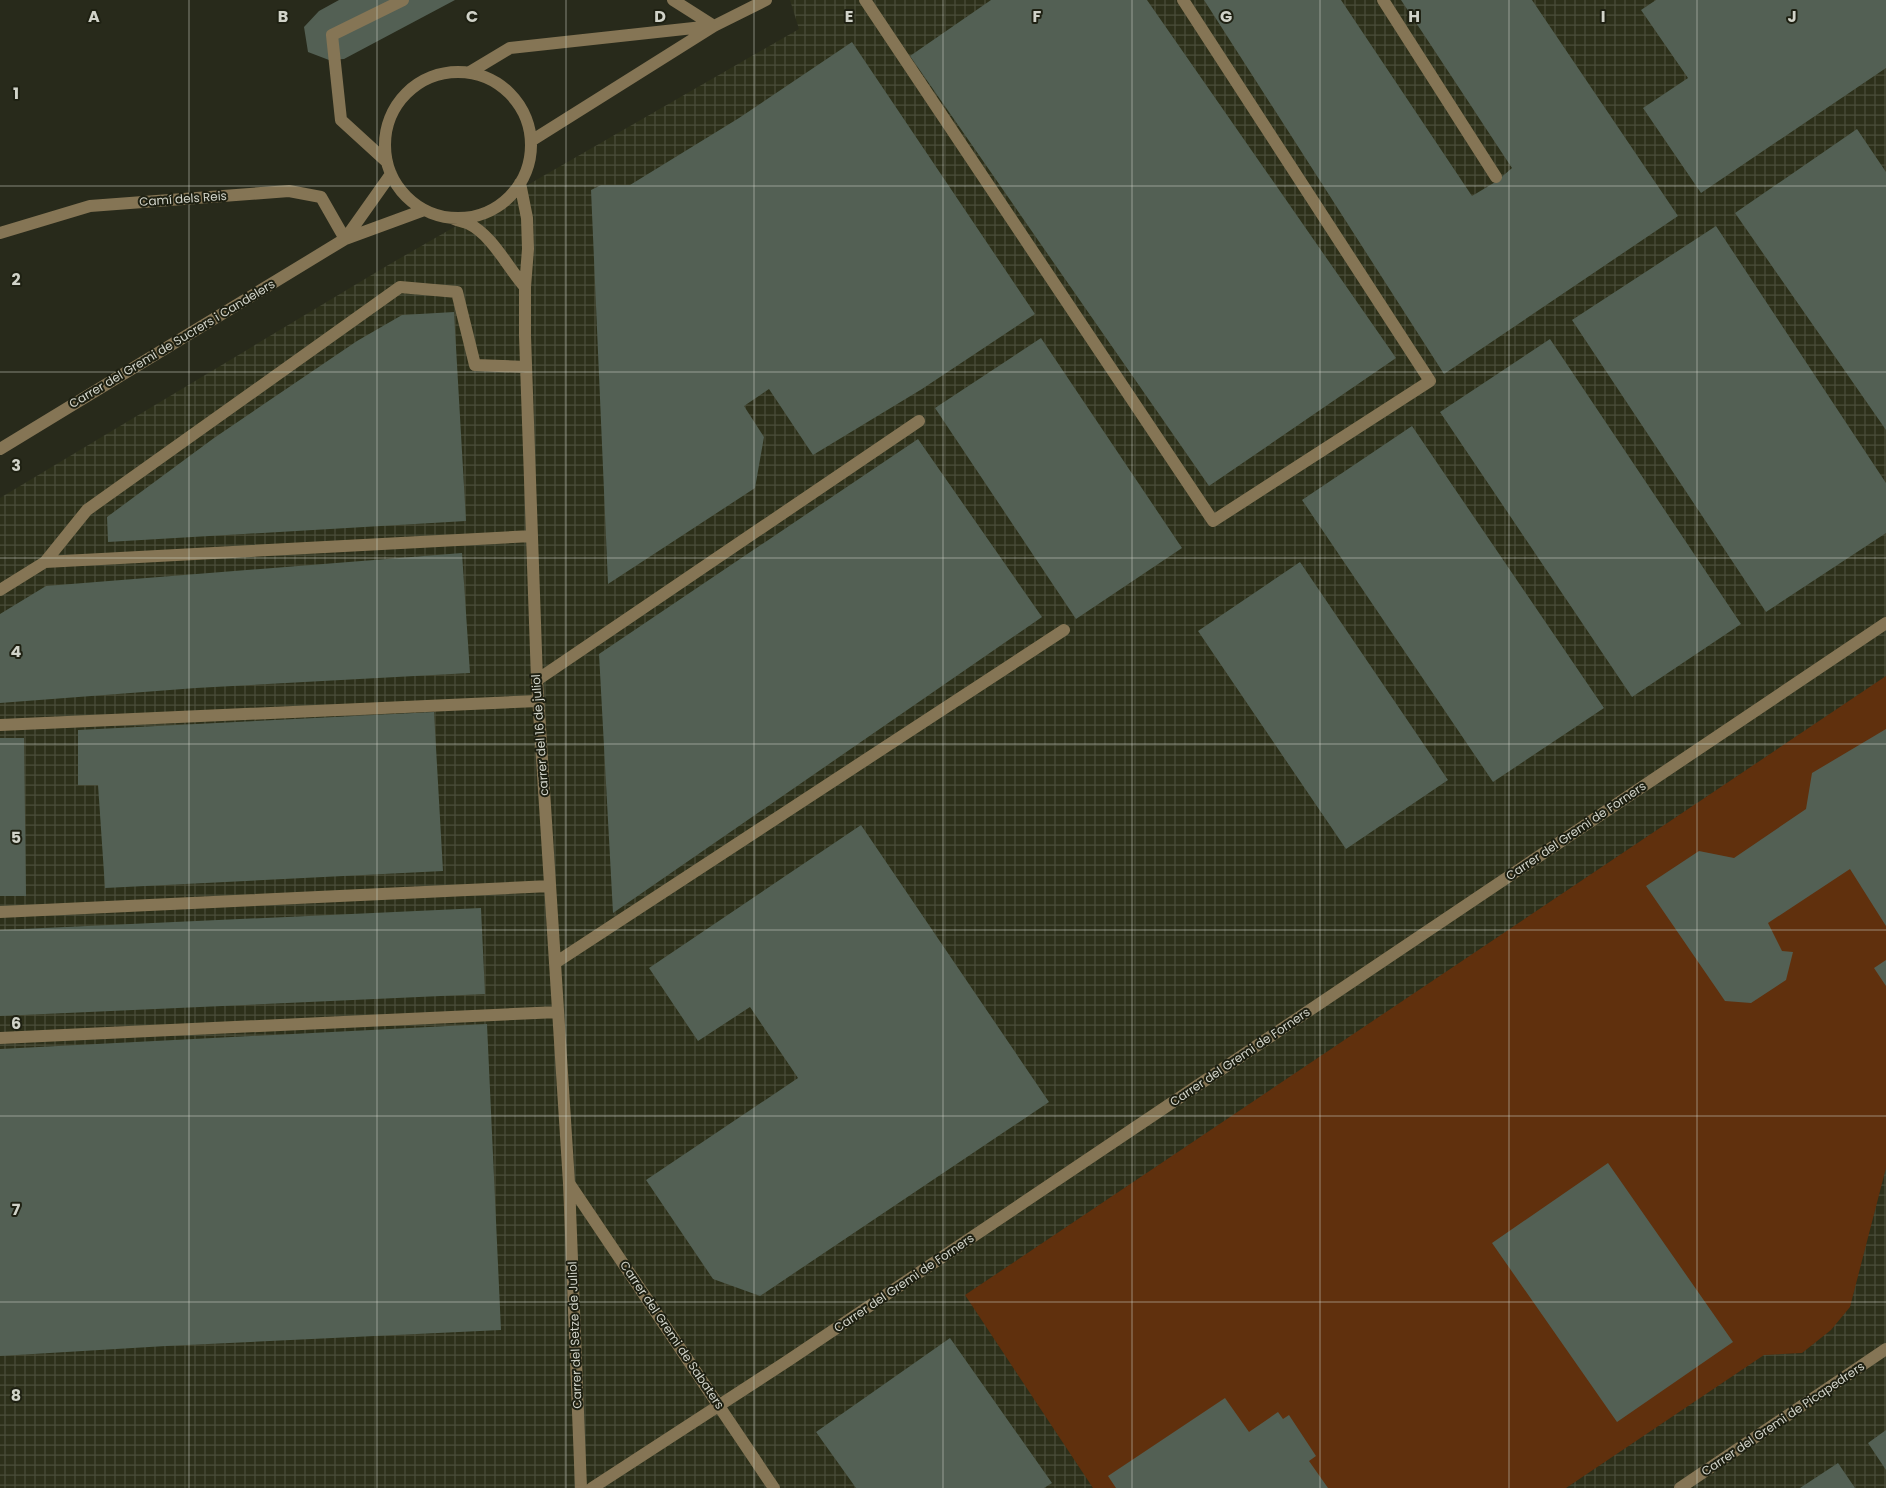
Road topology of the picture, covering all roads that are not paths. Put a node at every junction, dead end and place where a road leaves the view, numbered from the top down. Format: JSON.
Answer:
{"nodes":[{"id":1,"x":403,"y":0,"type":"edge"},
{"id":2,"x":673,"y":0,"type":"edge"},
{"id":3,"x":766,"y":0,"type":"edge"},
{"id":4,"x":864,"y":0,"type":"edge"},
{"id":5,"x":1183,"y":0,"type":"edge"},
{"id":6,"x":1383,"y":0,"type":"edge"},
{"id":7,"x":714,"y":26,"type":"junction"},
{"id":8,"x":470,"y":72,"type":"junction"},
{"id":9,"x":531,"y":141,"type":"junction"},
{"id":10,"x":389,"y":168,"type":"junction"},
{"id":11,"x":1496,"y":177,"type":"dead end"},
{"id":12,"x":520,"y":183,"type":"junction"},
{"id":13,"x":424,"y":210,"type":"junction"},
{"id":14,"x":445,"y":216,"type":"junction"},
{"id":15,"x":0,"y":233,"type":"edge"},
{"id":16,"x":345,"y":239,"type":"junction"},
{"id":17,"x":525,"y":286,"type":"junction"},
{"id":18,"x":526,"y":367,"type":"junction"},
{"id":19,"x":919,"y":421,"type":"dead end"},
{"id":20,"x":0,"y":449,"type":"edge"},
{"id":21,"x":532,"y":536,"type":"junction"},
{"id":22,"x":45,"y":562,"type":"junction"},
{"id":23,"x":0,"y":590,"type":"edge"},
{"id":24,"x":1886,"y":622,"type":"edge"},
{"id":25,"x":1064,"y":630,"type":"dead end"},
{"id":26,"x":537,"y":680,"type":"junction"},
{"id":27,"x":538,"y":701,"type":"junction"},
{"id":28,"x":0,"y":725,"type":"edge"},
{"id":29,"x":550,"y":886,"type":"junction"},
{"id":30,"x":0,"y":912,"type":"edge"},
{"id":31,"x":555,"y":963,"type":"junction"},
{"id":32,"x":558,"y":1012,"type":"junction"},
{"id":33,"x":0,"y":1038,"type":"edge"},
{"id":34,"x":570,"y":1183,"type":"junction"},
{"id":35,"x":1886,"y":1349,"type":"edge"},
{"id":36,"x":720,"y":1407,"type":"junction"},
{"id":37,"x":581,"y":1488,"type":"edge"},
{"id":38,"x":592,"y":1488,"type":"edge"},
{"id":39,"x":774,"y":1488,"type":"edge"},
{"id":40,"x":1680,"y":1488,"type":"edge"}],
"edges":[{"from":1,"to":10,"type":"street"},
{"from":2,"to":7,"type":"street"},
{"from":3,"to":7,"type":"street"},
{"from":4,"to":5,"type":"street"},
{"from":6,"to":11,"type":"street"},
{"from":7,"to":8,"type":"street"},
{"from":7,"to":9,"type":"street"},
{"from":8,"to":9,"type":"street"},
{"from":8,"to":10,"type":"street"},
{"from":9,"to":12,"type":"street"},
{"from":10,"to":13,"type":"street"},
{"from":10,"to":16,"type":"street","name":"Carrer del Gremi de Sucrers i Candelers"},
{"from":12,"to":14,"type":"street"},
{"from":12,"to":17,"type":"street","name":"carrer del 16 de juliol"},
{"from":13,"to":14,"type":"street"},
{"from":13,"to":16,"type":"street","name":"Carrer del Gremi de Sucrers i Candelers"},
{"from":14,"to":17,"type":"street"},
{"from":15,"to":16,"type":"street","name":"Camí dels Reis"},
{"from":16,"to":20,"type":"street","name":"Carrer del Gremi de Sucrers i Candelers"},
{"from":17,"to":18,"type":"street","name":"carrer del 16 de juliol"},
{"from":18,"to":21,"type":"street","name":"carrer del 16 de juliol"},
{"from":18,"to":22,"type":"street"},
{"from":19,"to":26,"type":"street"},
{"from":21,"to":22,"type":"street"},
{"from":21,"to":26,"type":"street","name":"carrer del 16 de juliol"},
{"from":22,"to":23,"type":"street"},
{"from":24,"to":36,"type":"street","name":"Carrer del Gremi de Forners"},
{"from":25,"to":31,"type":"street"},
{"from":26,"to":27,"type":"street","name":"carrer del 16 de juliol"},
{"from":27,"to":28,"type":"street"},
{"from":27,"to":29,"type":"street","name":"carrer del 16 de juliol"},
{"from":29,"to":30,"type":"street"},
{"from":29,"to":31,"type":"street","name":"carrer del 16 de juliol"},
{"from":31,"to":32,"type":"street","name":"carrer del 16 de juliol"},
{"from":32,"to":33,"type":"street"},
{"from":32,"to":34,"type":"street","name":"carrer del 16 de juliol"},
{"from":34,"to":36,"type":"street","name":"Carrer del Gremi de Sabaters"},
{"from":34,"to":37,"type":"street","name":"Carrer del Setze de Juliol"},
{"from":35,"to":40,"type":"street","name":"Carrer del Gremi de Picapedrers"},
{"from":36,"to":38,"type":"street","name":"Carrer del Gremi de Forners"},
{"from":36,"to":39,"type":"street","name":"Carrer del Gremi de Sabaters"}]}
